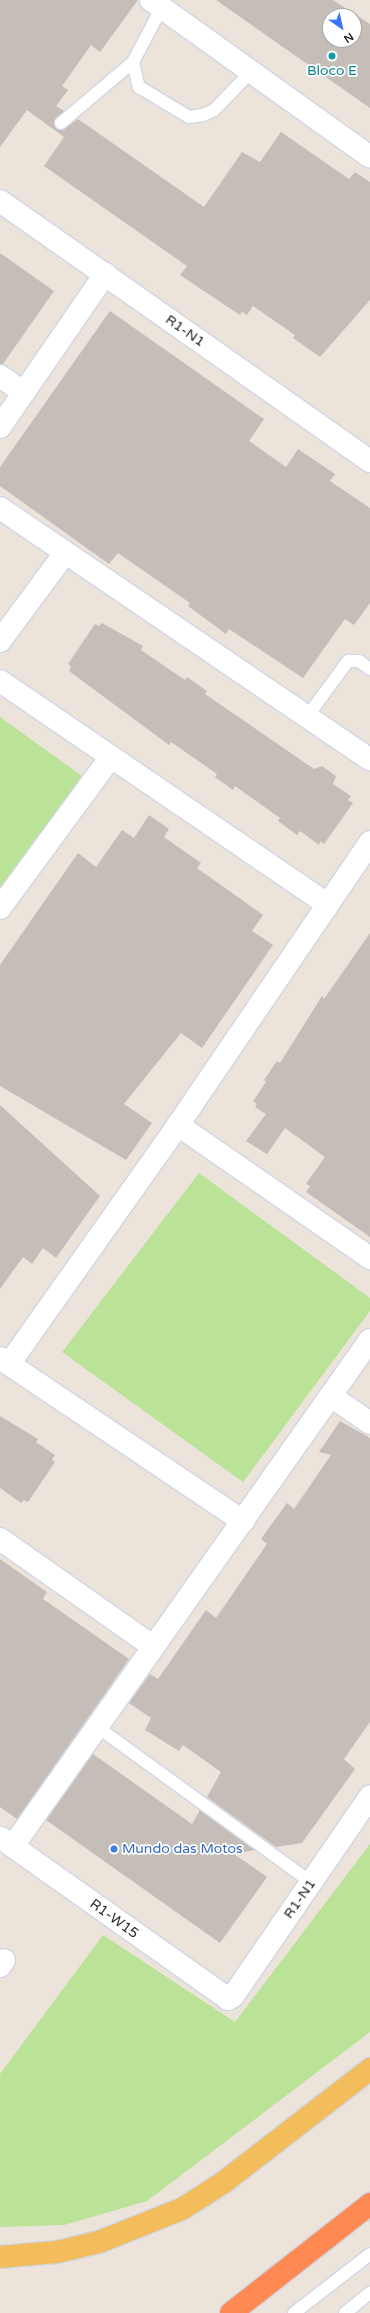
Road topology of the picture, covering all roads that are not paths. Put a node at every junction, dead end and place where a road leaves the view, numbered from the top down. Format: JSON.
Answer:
{"nodes":[{"id":1,"x":160,"y":2,"type":"edge"},
{"id":2,"x":133,"y":62,"type":"junction"},
{"id":3,"x":251,"y":72,"type":"junction"},
{"id":4,"x":61,"y":123,"type":"dead end"},
{"id":5,"x":370,"y":157,"type":"edge"},
{"id":6,"x":0,"y":201,"type":"edge"},
{"id":7,"x":105,"y":274,"type":"junction"},
{"id":8,"x":0,"y":376,"type":"edge"},
{"id":9,"x":24,"y":393,"type":"junction"},
{"id":10,"x":0,"y":427,"type":"edge"},
{"id":11,"x":370,"y":461,"type":"edge"},
{"id":12,"x":0,"y":508,"type":"edge"},
{"id":13,"x":65,"y":553,"type":"junction"},
{"id":14,"x":0,"y":641,"type":"edge"},
{"id":15,"x":370,"y":669,"type":"edge"},
{"id":16,"x":0,"y":681,"type":"edge"},
{"id":17,"x":306,"y":718,"type":"junction"},
{"id":18,"x":110,"y":758,"type":"junction"},
{"id":19,"x":370,"y":759,"type":"edge"},
{"id":20,"x":370,"y":842,"type":"edge"},
{"id":21,"x":327,"y":904,"type":"junction"},
{"id":22,"x":0,"y":908,"type":"edge"},
{"id":23,"x":178,"y":1125,"type":"junction"},
{"id":24,"x":370,"y":1258,"type":"edge"},
{"id":25,"x":370,"y":1340,"type":"edge"},
{"id":26,"x":4,"y":1361,"type":"edge"},
{"id":27,"x":331,"y":1396,"type":"junction"},
{"id":28,"x":370,"y":1423,"type":"edge"},
{"id":29,"x":243,"y":1521,"type":"junction"},
{"id":30,"x":0,"y":1539,"type":"edge"},
{"id":31,"x":152,"y":1646,"type":"junction"},
{"id":32,"x":96,"y":1726,"type":"junction"},
{"id":33,"x":370,"y":1797,"type":"edge"},
{"id":34,"x":6,"y":1842,"type":"edge"},
{"id":35,"x":311,"y":1882,"type":"junction"},
{"id":36,"x":228,"y":1999,"type":"joint"},
{"id":37,"x":370,"y":2069,"type":"edge"},
{"id":38,"x":370,"y":2204,"type":"edge"},
{"id":39,"x":370,"y":2254,"type":"edge"},
{"id":40,"x":0,"y":2257,"type":"edge"},
{"id":41,"x":370,"y":2294,"type":"edge"},
{"id":42,"x":231,"y":2313,"type":"edge"},
{"id":43,"x":294,"y":2313,"type":"edge"},
{"id":44,"x":344,"y":2313,"type":"edge"}],
"edges":[{"from":1,"to":2,"type":"lane"},
{"from":1,"to":3,"type":"street"},
{"from":2,"to":3,"type":"lane"},
{"from":2,"to":4,"type":"lane"},
{"from":3,"to":5,"type":"street"},
{"from":6,"to":7,"type":"street","name":"R1-N1"},
{"from":7,"to":9,"type":"street"},
{"from":7,"to":11,"type":"street","name":"R1-N1"},
{"from":8,"to":9,"type":"street"},
{"from":9,"to":10,"type":"street"},
{"from":12,"to":13,"type":"street"},
{"from":13,"to":14,"type":"street"},
{"from":13,"to":17,"type":"street"},
{"from":15,"to":17,"type":"lane"},
{"from":16,"to":18,"type":"street"},
{"from":17,"to":19,"type":"street"},
{"from":18,"to":21,"type":"street"},
{"from":18,"to":22,"type":"street"},
{"from":20,"to":21,"type":"street"},
{"from":21,"to":23,"type":"street"},
{"from":23,"to":24,"type":"street"},
{"from":23,"to":26,"type":"street"},
{"from":25,"to":27,"type":"street"},
{"from":26,"to":29,"type":"street"},
{"from":27,"to":28,"type":"street"},
{"from":27,"to":29,"type":"street"},
{"from":29,"to":31,"type":"street"},
{"from":30,"to":31,"type":"street"},
{"from":31,"to":32,"type":"street"},
{"from":32,"to":34,"type":"street"},
{"from":32,"to":35,"type":"lane"},
{"from":33,"to":35,"type":"street","name":"R1-N1"},
{"from":34,"to":36,"type":"street","name":"R1-W15"},
{"from":35,"to":36,"type":"street","name":"R1-N1"},
{"from":37,"to":40,"type":"main road"},
{"from":38,"to":42,"type":"highway"},
{"from":39,"to":43,"type":"lane"},
{"from":41,"to":44,"type":"lane"}]}
